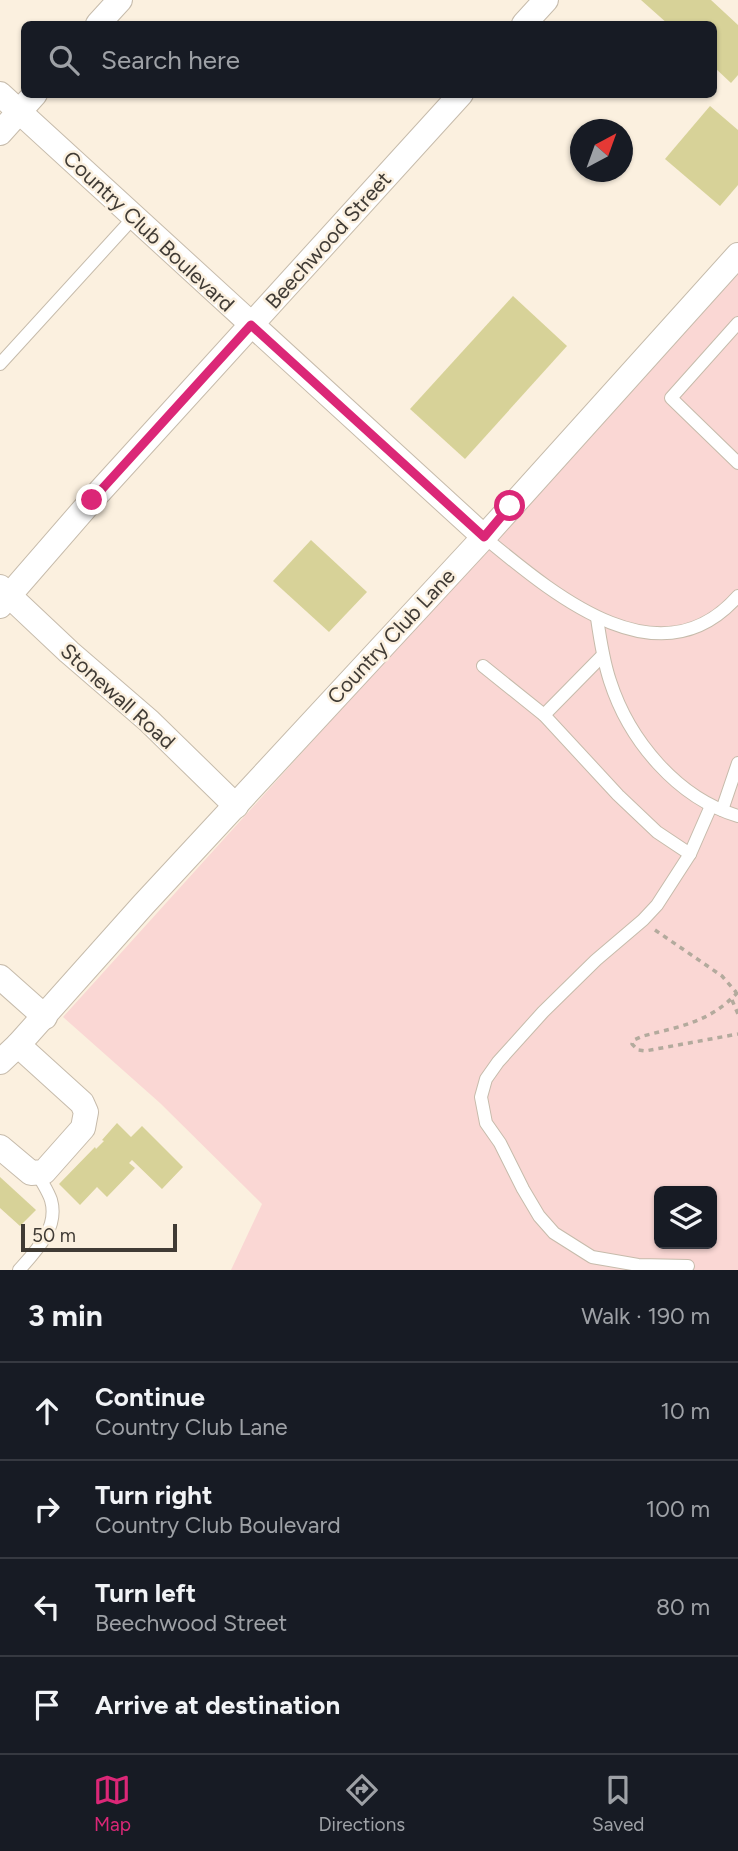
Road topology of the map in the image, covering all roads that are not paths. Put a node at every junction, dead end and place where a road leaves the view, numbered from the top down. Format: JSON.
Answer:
{"nodes":[{"id":1,"x":120,"y":0,"type":"edge"},
{"id":2,"x":546,"y":0,"type":"edge"},
{"id":3,"x":101,"y":21,"type":"edge"},
{"id":4,"x":527,"y":21,"type":"edge"},
{"id":5,"x":0,"y":94,"type":"edge"},
{"id":6,"x":457,"y":98,"type":"edge"},
{"id":7,"x":28,"y":103,"type":"edge"},
{"id":8,"x":0,"y":133,"type":"edge"},
{"id":9,"x":134,"y":217,"type":"junction"},
{"id":10,"x":738,"y":255,"type":"edge"},
{"id":11,"x":738,"y":323,"type":"edge"},
{"id":12,"x":251,"y":325,"type":"junction"},
{"id":13,"x":0,"y":364,"type":"edge"},
{"id":14,"x":738,"y":463,"type":"edge"},
{"id":15,"x":484,"y":537,"type":"junction"},
{"id":16,"x":3,"y":596,"type":"edge"},
{"id":17,"x":738,"y":596,"type":"edge"},
{"id":18,"x":597,"y":618,"type":"junction"},
{"id":19,"x":603,"y":655,"type":"junction"},
{"id":20,"x":483,"y":666,"type":"dead end"},
{"id":21,"x":544,"y":715,"type":"junction"},
{"id":22,"x":738,"y":763,"type":"edge"},
{"id":23,"x":236,"y":806,"type":"junction"},
{"id":24,"x":717,"y":808,"type":"junction"},
{"id":25,"x":738,"y":816,"type":"edge"},
{"id":26,"x":690,"y":854,"type":"junction"},
{"id":27,"x":0,"y":977,"type":"edge"},
{"id":28,"x":46,"y":1017,"type":"junction"},
{"id":29,"x":18,"y":1045,"type":"junction"},
{"id":30,"x":0,"y":1062,"type":"edge"},
{"id":31,"x":0,"y":1147,"type":"edge"},
{"id":32,"x":38,"y":1174,"type":"junction"},
{"id":33,"x":688,"y":1266,"type":"dead end"},
{"id":34,"x":19,"y":1270,"type":"edge"}],
"edges":[{"from":1,"to":3,"type":"street"},
{"from":2,"to":4,"type":"street"},
{"from":5,"to":7,"type":"street","name":"Country Club Boulevard"},
{"from":6,"to":12,"type":"street","name":"Beechwood Street"},
{"from":7,"to":8,"type":"street"},
{"from":7,"to":9,"type":"street","name":"Country Club Boulevard"},
{"from":9,"to":12,"type":"street","name":"Country Club Boulevard"},
{"from":9,"to":13,"type":"lane"},
{"from":10,"to":15,"type":"street","name":"Country Club Lane"},
{"from":11,"to":14,"type":"lane"},
{"from":12,"to":15,"type":"street","name":"Country Club Boulevard"},
{"from":12,"to":16,"type":"street","name":"Beechwood Street"},
{"from":15,"to":18,"type":"lane"},
{"from":15,"to":23,"type":"street","name":"Country Club Lane"},
{"from":16,"to":23,"type":"street","name":"Stonewall Road"},
{"from":17,"to":18,"type":"lane"},
{"from":18,"to":19,"type":"lane"},
{"from":19,"to":21,"type":"lane"},
{"from":19,"to":24,"type":"lane"},
{"from":20,"to":21,"type":"lane"},
{"from":21,"to":26,"type":"lane"},
{"from":22,"to":24,"type":"lane"},
{"from":23,"to":28,"type":"street","name":"Country Club Lane"},
{"from":24,"to":25,"type":"lane"},
{"from":24,"to":26,"type":"lane"},
{"from":26,"to":33,"type":"lane"},
{"from":27,"to":28,"type":"street"},
{"from":28,"to":29,"type":"street","name":"Country Club Lane"},
{"from":29,"to":30,"type":"street","name":"Country Club Lane"},
{"from":29,"to":32,"type":"street"},
{"from":31,"to":32,"type":"street"},
{"from":32,"to":34,"type":"lane"}]}
